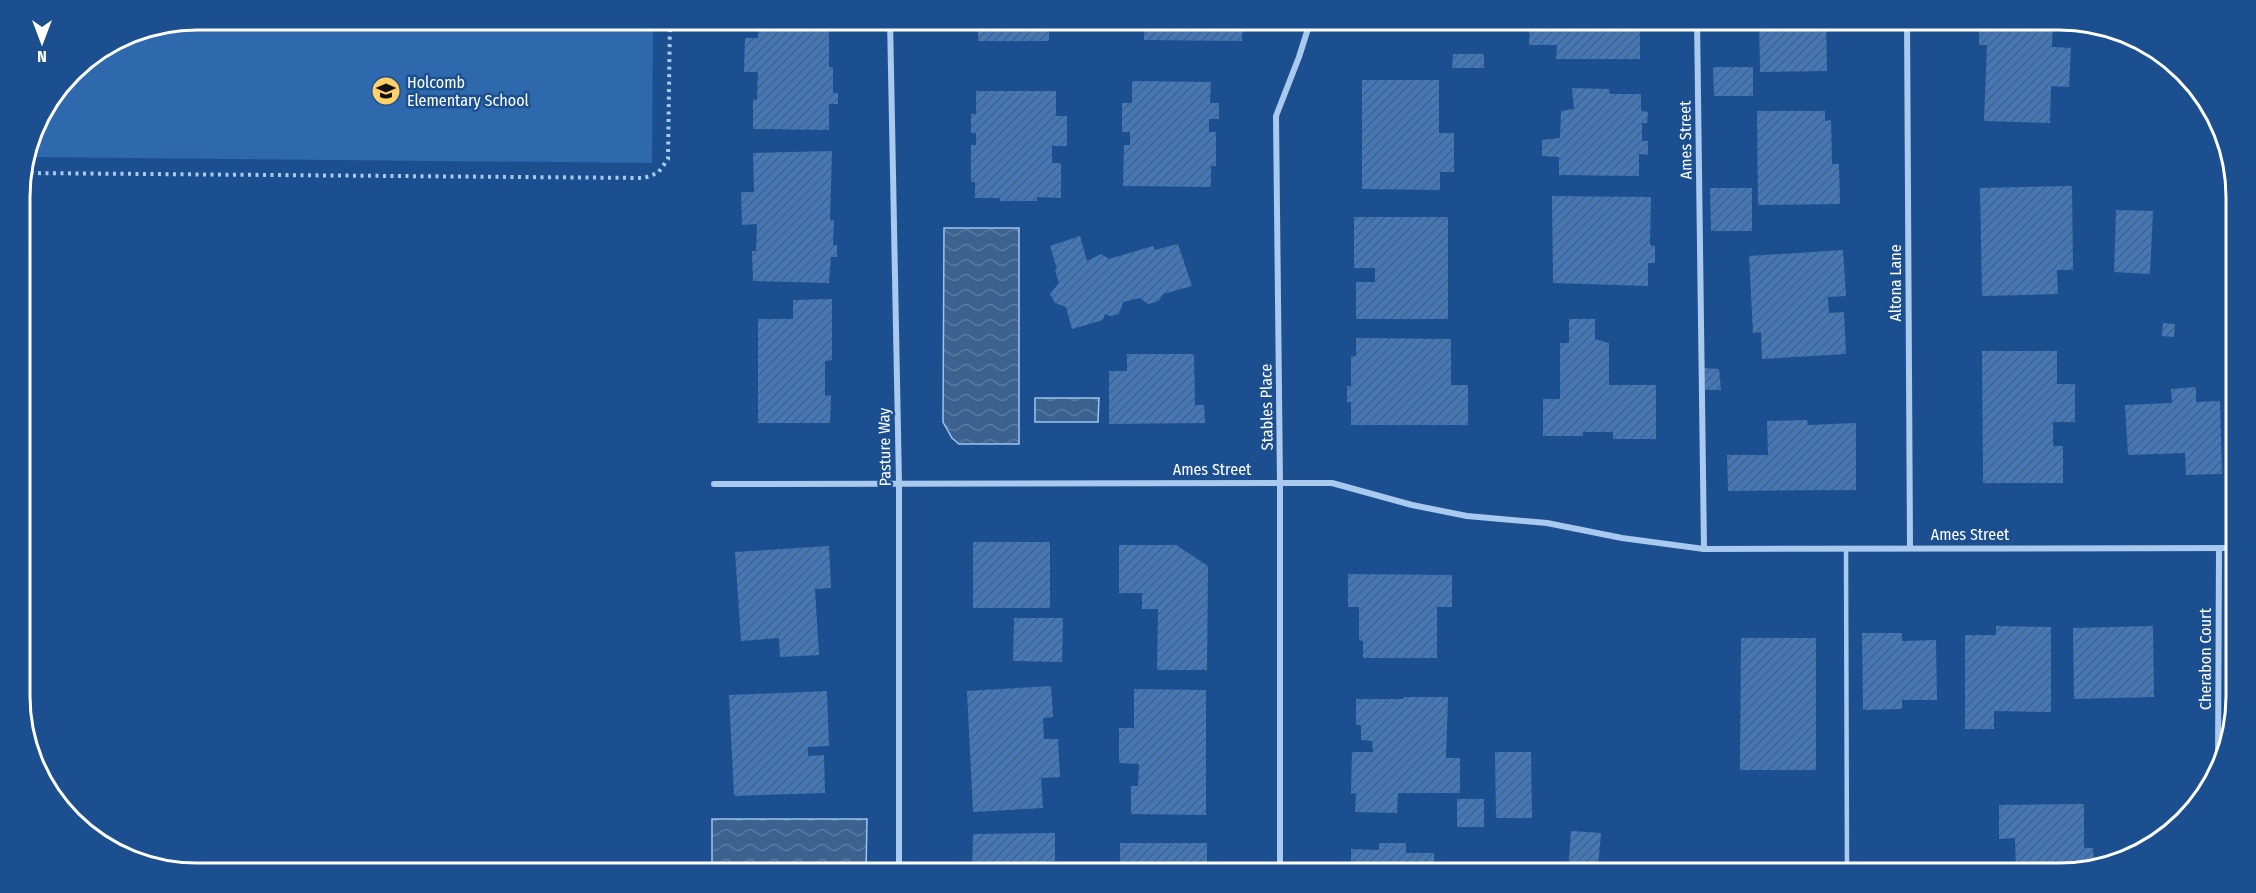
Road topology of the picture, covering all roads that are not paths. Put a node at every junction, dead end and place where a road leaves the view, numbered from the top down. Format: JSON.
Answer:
{"nodes":[{"id":1,"x":890,"y":30,"type":"edge"},
{"id":2,"x":1308,"y":30,"type":"edge"},
{"id":3,"x":1697,"y":30,"type":"edge"},
{"id":4,"x":1907,"y":30,"type":"edge"},
{"id":5,"x":899,"y":483,"type":"junction"},
{"id":6,"x":1280,"y":483,"type":"junction"},
{"id":7,"x":714,"y":484,"type":"dead end"},
{"id":8,"x":1910,"y":547,"type":"junction"},
{"id":9,"x":1846,"y":548,"type":"junction"},
{"id":10,"x":2219,"y":548,"type":"junction"},
{"id":11,"x":2226,"y":548,"type":"edge"},
{"id":12,"x":1704,"y":549,"type":"junction"},
{"id":13,"x":2218,"y":746,"type":"edge"},
{"id":14,"x":899,"y":863,"type":"edge"},
{"id":15,"x":1280,"y":863,"type":"edge"},
{"id":16,"x":1847,"y":863,"type":"edge"}],
"edges":[{"from":1,"to":5,"type":"street","name":"Pasture Way"},
{"from":2,"to":6,"type":"street","name":"Stables Place"},
{"from":3,"to":12,"type":"street","name":"Ames Street"},
{"from":4,"to":8,"type":"street","name":"Altona Lane"},
{"from":5,"to":6,"type":"street","name":"Ames Street"},
{"from":5,"to":7,"type":"street","name":"Ames Street"},
{"from":5,"to":14,"type":"street","name":"Pasture Way"},
{"from":6,"to":12,"type":"street","name":"Ames Street"},
{"from":6,"to":15,"type":"street","name":"Stables Place"},
{"from":8,"to":9,"type":"street","name":"Ames Street"},
{"from":8,"to":10,"type":"street","name":"Ames Street"},
{"from":9,"to":12,"type":"street","name":"Ames Street"},
{"from":9,"to":16,"type":"lane"},
{"from":10,"to":11,"type":"street","name":"Ames Street"},
{"from":10,"to":13,"type":"street","name":"Cherabon Court"}]}
